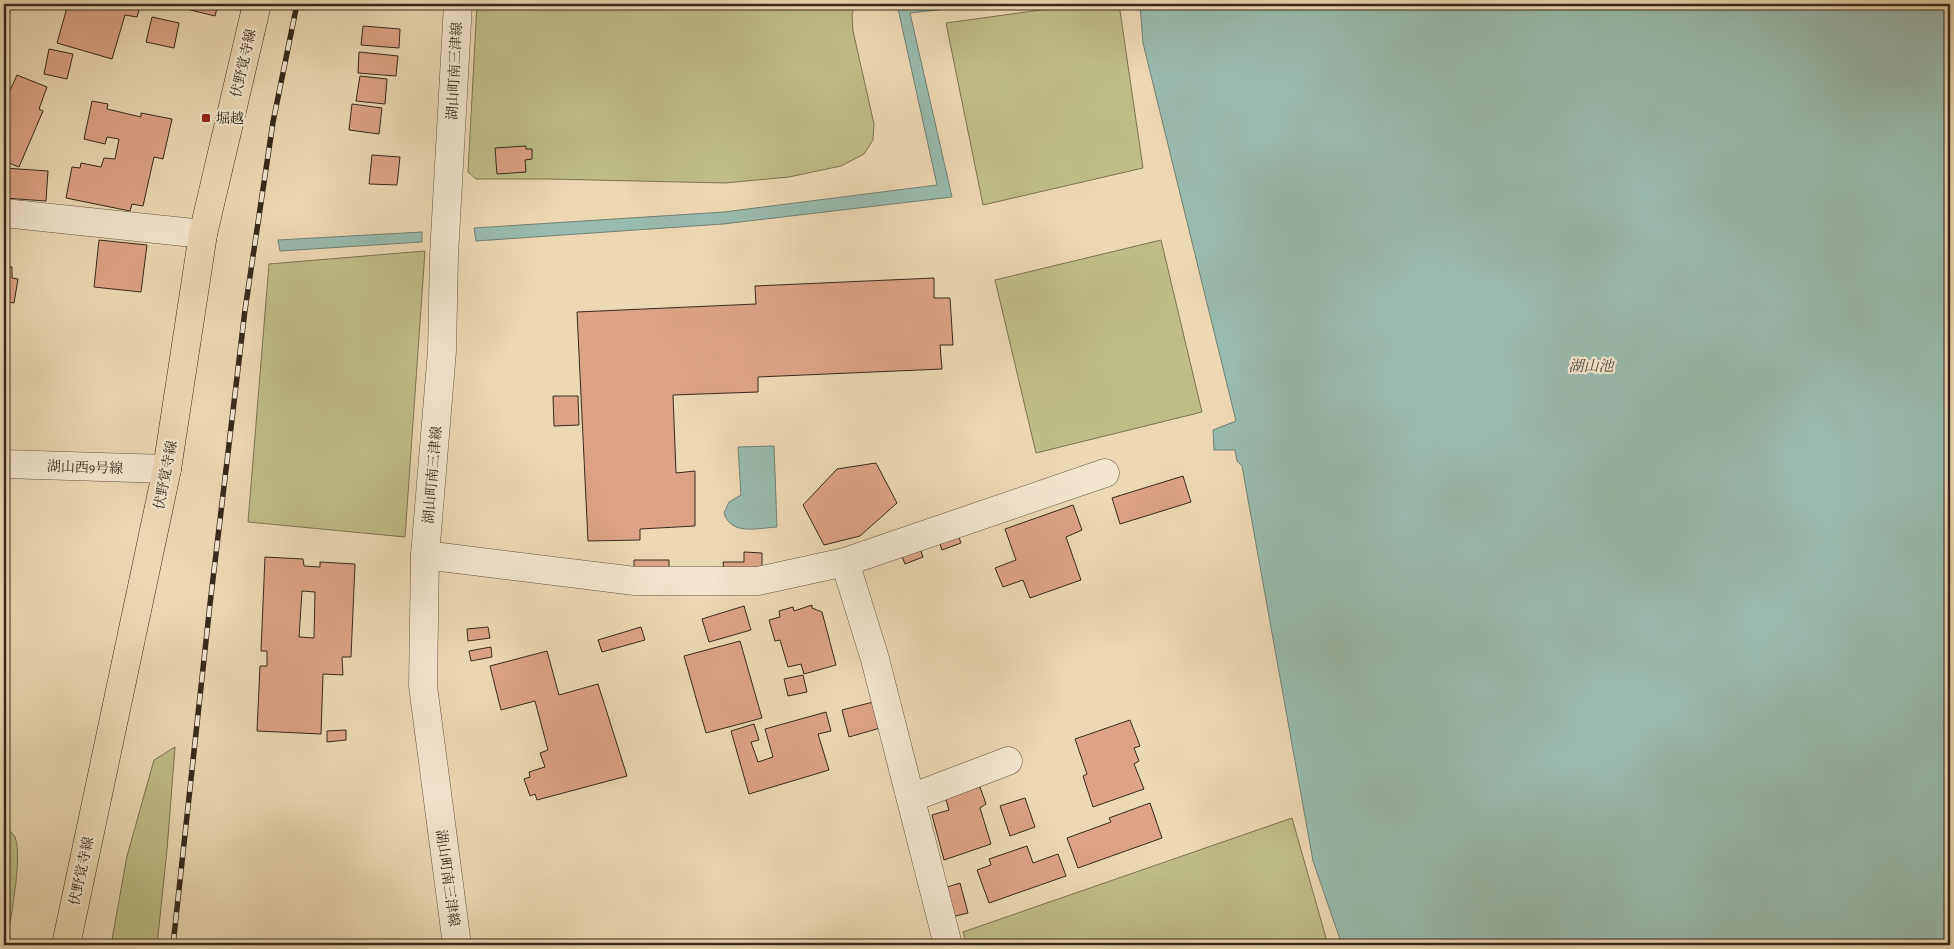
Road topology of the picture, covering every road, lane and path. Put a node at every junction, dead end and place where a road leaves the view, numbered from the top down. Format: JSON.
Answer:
{"nodes":[{"id":1,"x":257,"y":4,"type":"edge"},
{"id":2,"x":458,"y":4,"type":"edge"},
{"id":3,"x":4,"y":213,"type":"edge"},
{"id":4,"x":203,"y":234,"type":"junction"},
{"id":5,"x":4,"y":464,"type":"edge"},
{"id":6,"x":167,"y":469,"type":"junction"},
{"id":7,"x":1105,"y":474,"type":"dead end"},
{"id":8,"x":425,"y":556,"type":"junction"},
{"id":9,"x":845,"y":562,"type":"junction"},
{"id":10,"x":1008,"y":761,"type":"dead end"},
{"id":11,"x":911,"y":798,"type":"junction"},
{"id":12,"x":66,"y":945,"type":"edge"},
{"id":13,"x":457,"y":945,"type":"edge"},
{"id":14,"x":948,"y":945,"type":"edge"}],
"edges":[{"from":1,"to":4,"type":"main road","name":"伏野覚寺線"},
{"from":2,"to":8,"type":"street","name":"湖山町南三津線"},
{"from":3,"to":4,"type":"street"},
{"from":4,"to":6,"type":"main road","name":"伏野覚寺線"},
{"from":5,"to":6,"type":"street","name":"湖山西9号線"},
{"from":6,"to":12,"type":"main road","name":"伏野覚寺線"},
{"from":7,"to":9,"type":"street"},
{"from":8,"to":9,"type":"street"},
{"from":8,"to":13,"type":"street","name":"湖山町南三津線"},
{"from":9,"to":11,"type":"street"},
{"from":10,"to":11,"type":"street"},
{"from":11,"to":14,"type":"street"}]}
